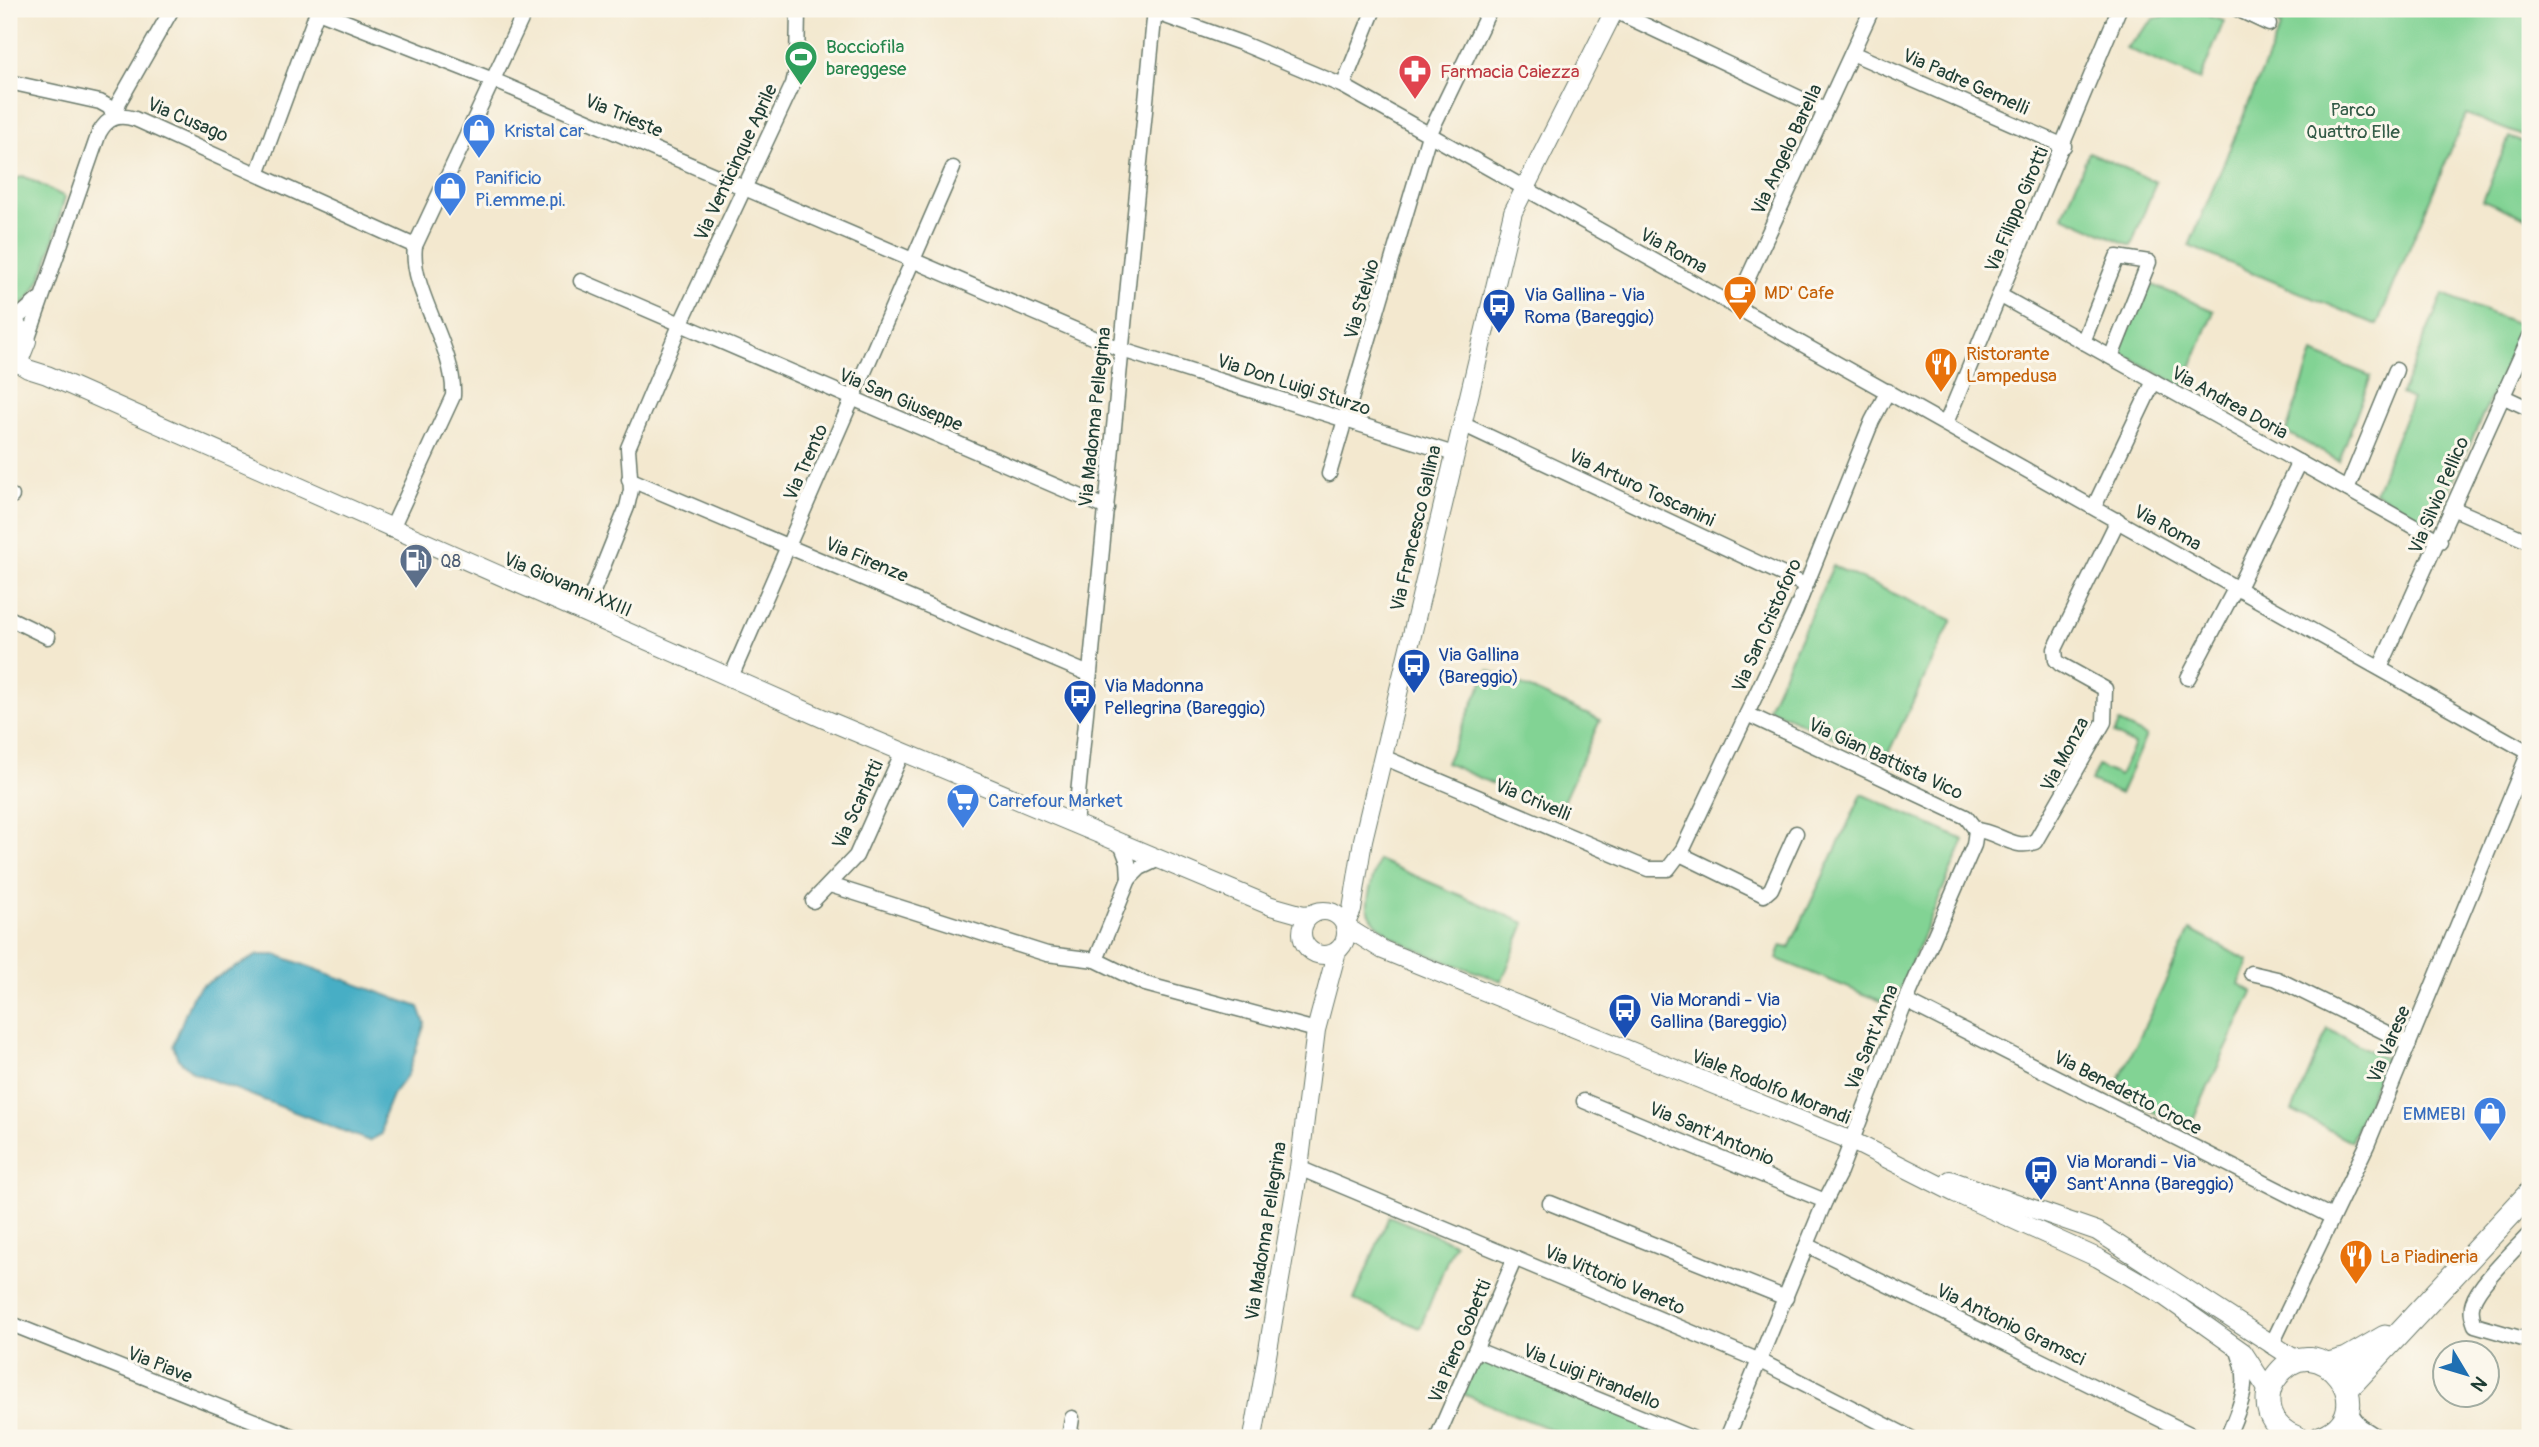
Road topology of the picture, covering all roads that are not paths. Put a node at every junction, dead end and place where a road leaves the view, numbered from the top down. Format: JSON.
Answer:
{"nodes":[{"id":1,"x":172,"y":9,"type":"edge"},
{"id":2,"x":526,"y":9,"type":"edge"},
{"id":3,"x":784,"y":9,"type":"edge"},
{"id":4,"x":1374,"y":9,"type":"edge"},
{"id":5,"x":1490,"y":9,"type":"edge"},
{"id":6,"x":1872,"y":9,"type":"edge"},
{"id":7,"x":2119,"y":9,"type":"edge"},
{"id":8,"x":2237,"y":9,"type":"edge"},
{"id":9,"x":318,"y":10,"type":"edge"},
{"id":10,"x":1615,"y":10,"type":"edge"},
{"id":11,"x":1154,"y":11,"type":"edge"},
{"id":12,"x":798,"y":12,"type":"edge"},
{"id":13,"x":2269,"y":24,"type":"dead end"},
{"id":14,"x":1852,"y":53,"type":"junction"},
{"id":15,"x":493,"y":80,"type":"junction"},
{"id":16,"x":9,"y":82,"type":"edge"},
{"id":17,"x":1343,"y":86,"type":"junction"},
{"id":18,"x":1825,"y":110,"type":"junction"},
{"id":19,"x":115,"y":117,"type":"junction"},
{"id":20,"x":1429,"y":135,"type":"junction"},
{"id":21,"x":2064,"y":145,"type":"junction"},
{"id":22,"x":953,"y":168,"type":"dead end"},
{"id":23,"x":258,"y":172,"type":"junction"},
{"id":24,"x":743,"y":187,"type":"junction"},
{"id":25,"x":1526,"y":190,"type":"junction"},
{"id":26,"x":415,"y":246,"type":"junction"},
{"id":27,"x":912,"y":261,"type":"junction"},
{"id":28,"x":580,"y":281,"type":"dead end"},
{"id":29,"x":46,"y":290,"type":"junction"},
{"id":30,"x":2001,"y":296,"type":"junction"},
{"id":31,"x":1735,"y":306,"type":"junction"},
{"id":32,"x":9,"y":325,"type":"edge"},
{"id":33,"x":680,"y":325,"type":"junction"},
{"id":34,"x":2530,"y":336,"type":"edge"},
{"id":35,"x":2083,"y":342,"type":"junction"},
{"id":36,"x":27,"y":343,"type":"junction"},
{"id":37,"x":1122,"y":350,"type":"junction"},
{"id":38,"x":2111,"y":357,"type":"junction"},
{"id":39,"x":10,"y":362,"type":"edge"},
{"id":40,"x":2396,"y":370,"type":"dead end"},
{"id":41,"x":47,"y":375,"type":"junction"},
{"id":42,"x":2154,"y":381,"type":"junction"},
{"id":43,"x":1888,"y":391,"type":"junction"},
{"id":44,"x":2502,"y":396,"type":"junction"},
{"id":45,"x":853,"y":400,"type":"junction"},
{"id":46,"x":2530,"y":409,"type":"edge"},
{"id":47,"x":1345,"y":421,"type":"junction"},
{"id":48,"x":1946,"y":423,"type":"junction"},
{"id":49,"x":1462,"y":424,"type":"junction"},
{"id":50,"x":1454,"y":454,"type":"junction"},
{"id":51,"x":2298,"y":462,"type":"junction"},
{"id":52,"x":1329,"y":474,"type":"dead end"},
{"id":53,"x":629,"y":479,"type":"junction"},
{"id":54,"x":2347,"y":489,"type":"junction"},
{"id":55,"x":2094,"y":507,"type":"junction"},
{"id":56,"x":1107,"y":508,"type":"junction"},
{"id":57,"x":2452,"y":508,"type":"junction"},
{"id":58,"x":2118,"y":520,"type":"junction"},
{"id":59,"x":391,"y":530,"type":"junction"},
{"id":60,"x":2440,"y":541,"type":"junction"},
{"id":61,"x":2530,"y":542,"type":"edge"},
{"id":62,"x":789,"y":547,"type":"junction"},
{"id":63,"x":1805,"y":585,"type":"junction"},
{"id":64,"x":2237,"y":587,"type":"junction"},
{"id":65,"x":584,"y":614,"type":"junction"},
{"id":66,"x":9,"y":618,"type":"edge"},
{"id":67,"x":48,"y":637,"type":"dead end"},
{"id":68,"x":2380,"y":668,"type":"junction"},
{"id":69,"x":1089,"y":674,"type":"junction"},
{"id":70,"x":731,"y":677,"type":"junction"},
{"id":71,"x":2188,"y":678,"type":"dead end"},
{"id":72,"x":1747,"y":714,"type":"junction"},
{"id":73,"x":902,"y":751,"type":"junction"},
{"id":74,"x":2530,"y":752,"type":"edge"},
{"id":75,"x":1383,"y":757,"type":"junction"},
{"id":76,"x":1075,"y":825,"type":"junction"},
{"id":77,"x":1976,"y":830,"type":"junction"},
{"id":78,"x":1796,"y":833,"type":"dead end"},
{"id":79,"x":2041,"y":835,"type":"joint"},
{"id":80,"x":1121,"y":844,"type":"junction"},
{"id":81,"x":1680,"y":854,"type":"junction"},
{"id":82,"x":1157,"y":860,"type":"junction"},
{"id":83,"x":1668,"y":869,"type":"joint"},
{"id":84,"x":1129,"y":879,"type":"junction"},
{"id":85,"x":1357,"y":880,"type":"junction"},
{"id":86,"x":830,"y":885,"type":"junction"},
{"id":87,"x":813,"y":901,"type":"dead end"},
{"id":88,"x":1271,"y":906,"type":"junction"},
{"id":89,"x":1317,"y":912,"type":"junction"},
{"id":90,"x":1345,"y":926,"type":"junction"},
{"id":91,"x":1302,"y":937,"type":"junction"},
{"id":92,"x":1339,"y":949,"type":"junction"},
{"id":93,"x":1383,"y":950,"type":"junction"},
{"id":94,"x":1313,"y":953,"type":"junction"},
{"id":95,"x":1096,"y":960,"type":"junction"},
{"id":96,"x":2251,"y":973,"type":"dead end"},
{"id":97,"x":1325,"y":988,"type":"junction"},
{"id":98,"x":1906,"y":1001,"type":"junction"},
{"id":99,"x":1316,"y":1030,"type":"junction"},
{"id":100,"x":2409,"y":1044,"type":"junction"},
{"id":101,"x":1584,"y":1101,"type":"dead end"},
{"id":102,"x":1852,"y":1142,"type":"junction"},
{"id":103,"x":1298,"y":1168,"type":"junction"},
{"id":104,"x":1909,"y":1168,"type":"junction"},
{"id":105,"x":2530,"y":1193,"type":"edge"},
{"id":106,"x":1825,"y":1201,"type":"junction"},
{"id":107,"x":1550,"y":1203,"type":"dead end"},
{"id":108,"x":2332,"y":1217,"type":"junction"},
{"id":109,"x":2497,"y":1228,"type":"junction"},
{"id":110,"x":2530,"y":1233,"type":"edge"},
{"id":111,"x":1807,"y":1245,"type":"junction"},
{"id":112,"x":2511,"y":1250,"type":"junction"},
{"id":113,"x":1512,"y":1258,"type":"junction"},
{"id":114,"x":1786,"y":1298,"type":"junction"},
{"id":115,"x":9,"y":1323,"type":"edge"},
{"id":116,"x":2404,"y":1328,"type":"junction"},
{"id":117,"x":2530,"y":1341,"type":"edge"},
{"id":118,"x":2232,"y":1345,"type":"junction"},
{"id":119,"x":2271,"y":1346,"type":"junction"},
{"id":120,"x":1477,"y":1350,"type":"junction"},
{"id":121,"x":1760,"y":1361,"type":"junction"},
{"id":122,"x":2298,"y":1361,"type":"junction"},
{"id":123,"x":2328,"y":1364,"type":"junction"},
{"id":124,"x":2348,"y":1399,"type":"junction"},
{"id":125,"x":2269,"y":1401,"type":"junction"},
{"id":126,"x":2244,"y":1402,"type":"junction"},
{"id":127,"x":1072,"y":1418,"type":"dead end"},
{"id":128,"x":1441,"y":1437,"type":"edge"},
{"id":129,"x":2323,"y":1437,"type":"edge"},
{"id":130,"x":297,"y":1438,"type":"edge"},
{"id":131,"x":1069,"y":1438,"type":"edge"},
{"id":132,"x":1253,"y":1438,"type":"edge"},
{"id":133,"x":1692,"y":1438,"type":"edge"},
{"id":134,"x":1727,"y":1438,"type":"edge"},
{"id":135,"x":1911,"y":1438,"type":"edge"},
{"id":136,"x":2197,"y":1438,"type":"edge"},
{"id":137,"x":2227,"y":1438,"type":"edge"},
{"id":138,"x":2265,"y":1438,"type":"edge"},
{"id":139,"x":2297,"y":1438,"type":"edge"},
{"id":140,"x":2350,"y":1438,"type":"edge"},
{"id":141,"x":2379,"y":1438,"type":"edge"}],
"edges":[{"from":1,"to":19,"type":"street"},
{"from":2,"to":15,"type":"street"},
{"from":3,"to":12,"type":"street"},
{"from":4,"to":17,"type":"street"},
{"from":5,"to":20,"type":"street","name":"Via Stelvio"},
{"from":6,"to":14,"type":"street","name":"Via Angelo Barella"},
{"from":7,"to":21,"type":"street","name":"Via Filippo Girotti"},
{"from":8,"to":13,"type":"street"},
{"from":9,"to":15,"type":"street","name":"Via Trieste"},
{"from":9,"to":23,"type":"street"},
{"from":10,"to":18,"type":"street"},
{"from":10,"to":25,"type":"street","name":"Via Francesco Gallina"},
{"from":11,"to":17,"type":"street","name":"Via Roma"},
{"from":11,"to":37,"type":"street","name":"Via Madonna Pellegrina"},
{"from":12,"to":24,"type":"street","name":"Via Venticinque Aprile"},
{"from":14,"to":18,"type":"street","name":"Via Angelo Barella"},
{"from":14,"to":21,"type":"street","name":"Via Padre Gemelli"},
{"from":15,"to":24,"type":"street","name":"Via Trieste"},
{"from":15,"to":26,"type":"street"},
{"from":16,"to":19,"type":"street"},
{"from":17,"to":20,"type":"street","name":"Via Roma"},
{"from":18,"to":31,"type":"street","name":"Via Angelo Barella"},
{"from":19,"to":23,"type":"street","name":"Via Cusago"},
{"from":19,"to":29,"type":"street"},
{"from":20,"to":25,"type":"street","name":"Via Roma"},
{"from":20,"to":47,"type":"street","name":"Via Stelvio"},
{"from":21,"to":30,"type":"street","name":"Via Filippo Girotti"},
{"from":22,"to":27,"type":"street"},
{"from":23,"to":26,"type":"street","name":"Via Cusago"},
{"from":24,"to":27,"type":"street","name":"Via Trieste"},
{"from":24,"to":33,"type":"street","name":"Via Venticinque Aprile"},
{"from":25,"to":31,"type":"street","name":"Via Roma"},
{"from":25,"to":49,"type":"street","name":"Via Francesco Gallina"},
{"from":26,"to":59,"type":"street"},
{"from":27,"to":37,"type":"street","name":"Via Trieste"},
{"from":27,"to":45,"type":"street","name":"Via Trento"},
{"from":28,"to":33,"type":"street"},
{"from":29,"to":32,"type":"street"},
{"from":29,"to":36,"type":"street"},
{"from":30,"to":35,"type":"street","name":"Via Andrea Doria"},
{"from":30,"to":48,"type":"street","name":"Via Filippo Girotti"},
{"from":31,"to":43,"type":"street","name":"Via Roma"},
{"from":32,"to":36,"type":"street"},
{"from":33,"to":45,"type":"street","name":"Via San Giuseppe"},
{"from":33,"to":53,"type":"street","name":"Via Venticinque Aprile"},
{"from":34,"to":44,"type":"street","name":"Via Silvio Pellico"},
{"from":35,"to":38,"type":"street","name":"Via Andrea Doria"},
{"from":35,"to":38,"type":"street"},
{"from":36,"to":39,"type":"street"},
{"from":36,"to":41,"type":"street"},
{"from":37,"to":47,"type":"street","name":"Via Don Luigi Sturzo"},
{"from":37,"to":56,"type":"street","name":"Via Madonna Pellegrina"},
{"from":38,"to":42,"type":"street","name":"Via Andrea Doria"},
{"from":39,"to":41,"type":"street","name":"Via Giovanni XXIII"},
{"from":40,"to":54,"type":"street"},
{"from":41,"to":59,"type":"street","name":"Via Giovanni XXIII"},
{"from":42,"to":51,"type":"street","name":"Via Andrea Doria"},
{"from":42,"to":55,"type":"street"},
{"from":43,"to":48,"type":"street","name":"Via Roma"},
{"from":43,"to":63,"type":"street","name":"Via San Cristoforo"},
{"from":44,"to":46,"type":"street"},
{"from":44,"to":57,"type":"street","name":"Via Silvio Pellico"},
{"from":45,"to":56,"type":"street","name":"Via San Giuseppe"},
{"from":45,"to":62,"type":"street","name":"Via Trento"},
{"from":47,"to":50,"type":"street","name":"Via Don Luigi Sturzo"},
{"from":47,"to":52,"type":"street","name":"Via Stelvio"},
{"from":48,"to":55,"type":"street","name":"Via Roma"},
{"from":49,"to":50,"type":"street","name":"Via Francesco Gallina"},
{"from":49,"to":63,"type":"street","name":"Via Arturo Toscanini"},
{"from":50,"to":75,"type":"street","name":"Via Francesco Gallina"},
{"from":51,"to":54,"type":"street","name":"Via Andrea Doria"},
{"from":51,"to":64,"type":"street"},
{"from":53,"to":62,"type":"street","name":"Via Firenze"},
{"from":53,"to":65,"type":"street","name":"Via Venticinque Aprile"},
{"from":54,"to":60,"type":"street","name":"Via Andrea Doria"},
{"from":55,"to":58,"type":"street","name":"Via Roma"},
{"from":56,"to":69,"type":"street","name":"Via Madonna Pellegrina"},
{"from":57,"to":60,"type":"street","name":"Via Silvio Pellico"},
{"from":57,"to":61,"type":"street"},
{"from":58,"to":64,"type":"street","name":"Via Roma"},
{"from":58,"to":79,"type":"street","name":"Via Monza"},
{"from":59,"to":65,"type":"street","name":"Via Giovanni XXIII"},
{"from":60,"to":68,"type":"street","name":"Via Silvio Pellico"},
{"from":62,"to":69,"type":"street","name":"Via Firenze"},
{"from":62,"to":70,"type":"street","name":"Via Trento"},
{"from":63,"to":72,"type":"street","name":"Via San Cristoforo"},
{"from":64,"to":68,"type":"street","name":"Via Roma"},
{"from":64,"to":71,"type":"street"},
{"from":65,"to":70,"type":"street","name":"Via Giovanni XXIII"},
{"from":66,"to":67,"type":"street"},
{"from":68,"to":74,"type":"street","name":"Via Roma"},
{"from":69,"to":76,"type":"street","name":"Via Madonna Pellegrina"},
{"from":70,"to":73,"type":"street","name":"Via Giovanni XXIII"},
{"from":72,"to":77,"type":"street","name":"Via Gian Battista Vico"},
{"from":72,"to":81,"type":"street","name":"Via San Cristoforo"},
{"from":73,"to":76,"type":"street","name":"Via Giovanni XXIII"},
{"from":73,"to":86,"type":"street","name":"Via Scarlatti"},
{"from":74,"to":100,"type":"street","name":"Via Varese"},
{"from":75,"to":83,"type":"street","name":"Via Crivelli"},
{"from":75,"to":85,"type":"street","name":"Via Francesco Gallina"},
{"from":76,"to":80,"type":"street"},
{"from":77,"to":79,"type":"street","name":"Via Gian Battista Vico"},
{"from":77,"to":98,"type":"street","name":"Via Sant'Anna"},
{"from":78,"to":81,"type":"street"},
{"from":80,"to":82,"type":"street"},
{"from":80,"to":84,"type":"street"},
{"from":81,"to":83,"type":"street","name":"Via San Cristoforo"},
{"from":82,"to":84,"type":"street"},
{"from":82,"to":88,"type":"street"},
{"from":84,"to":95,"type":"street"},
{"from":85,"to":89,"type":"street"},
{"from":85,"to":90,"type":"street","name":"Via Francesco Gallina"},
{"from":86,"to":87,"type":"street","name":"Via Scarlatti"},
{"from":86,"to":95,"type":"street"},
{"from":88,"to":89,"type":"street"},
{"from":88,"to":91,"type":"street"},
{"from":89,"to":90,"type":"street"},
{"from":89,"to":91,"type":"street"},
{"from":90,"to":92,"type":"street"},
{"from":90,"to":93,"type":"street","name":"Viale Rodolfo Morandi"},
{"from":91,"to":94,"type":"street"},
{"from":92,"to":93,"type":"street","name":"Viale Rodolfo Morandi"},
{"from":92,"to":94,"type":"street"},
{"from":92,"to":97,"type":"street","name":"Via Madonna Pellegrina"},
{"from":93,"to":102,"type":"street","name":"Viale Rodolfo Morandi"},
{"from":94,"to":97,"type":"street","name":"Via Madonna Pellegrina"},
{"from":95,"to":99,"type":"street"},
{"from":96,"to":100,"type":"street"},
{"from":97,"to":99,"type":"street","name":"Via Madonna Pellegrina"},
{"from":98,"to":102,"type":"street","name":"Via Sant'Anna"},
{"from":98,"to":108,"type":"street","name":"Via Benedetto Croce"},
{"from":99,"to":103,"type":"street","name":"Via Madonna Pellegrina"},
{"from":100,"to":108,"type":"street","name":"Via Varese"},
{"from":101,"to":106,"type":"street","name":"Via Sant'Antonio"},
{"from":102,"to":104,"type":"street","name":"Viale Rodolfo Morandi"},
{"from":102,"to":106,"type":"street","name":"Via Sant'Anna"},
{"from":103,"to":113,"type":"street","name":"Via Vittorio Veneto"},
{"from":103,"to":132,"type":"street","name":"Via Madonna Pellegrina"},
{"from":104,"to":118,"type":"street","name":"Viale Rodolfo Morandi"},
{"from":104,"to":119,"type":"street","name":"Viale Rodolfo Morandi"},
{"from":105,"to":109,"type":"main road"},
{"from":106,"to":111,"type":"street","name":"Via Sant'Anna"},
{"from":107,"to":114,"type":"street"},
{"from":108,"to":119,"type":"street","name":"Via Varese"},
{"from":109,"to":112,"type":"street"},
{"from":109,"to":116,"type":"main road"},
{"from":110,"to":112,"type":"street"},
{"from":111,"to":114,"type":"street","name":"Via Sant'Anna"},
{"from":111,"to":136,"type":"street","name":"Via Antonio Gramsci"},
{"from":112,"to":117,"type":"street"},
{"from":113,"to":120,"type":"street","name":"Via Piero Gobetti"},
{"from":113,"to":121,"type":"street","name":"Via Vittorio Veneto"},
{"from":114,"to":121,"type":"street","name":"Via Sant'Anna"},
{"from":115,"to":130,"type":"street","name":"Via Piave"},
{"from":116,"to":123,"type":"main road"},
{"from":116,"to":124,"type":"main road"},
{"from":118,"to":125,"type":"street","name":"Viale Rodolfo Morandi"},
{"from":118,"to":126,"type":"street"},
{"from":119,"to":122,"type":"street","name":"Viale Rodolfo Morandi"},
{"from":120,"to":128,"type":"street","name":"Via Piero Gobetti"},
{"from":120,"to":133,"type":"street","name":"Via Luigi Pirandello"},
{"from":121,"to":134,"type":"street","name":"Via Sant'Anna"},
{"from":121,"to":135,"type":"street","name":"Via Vittorio Veneto"},
{"from":122,"to":123,"type":"main road"},
{"from":122,"to":125,"type":"main road"},
{"from":123,"to":124,"type":"main road"},
{"from":124,"to":129,"type":"main road"},
{"from":124,"to":141,"type":"street"},
{"from":125,"to":126,"type":"street"},
{"from":125,"to":138,"type":"main road"},
{"from":125,"to":139,"type":"main road"},
{"from":126,"to":137,"type":"street"},
{"from":127,"to":131,"type":"street"},
{"from":129,"to":140,"type":"street"}]}
